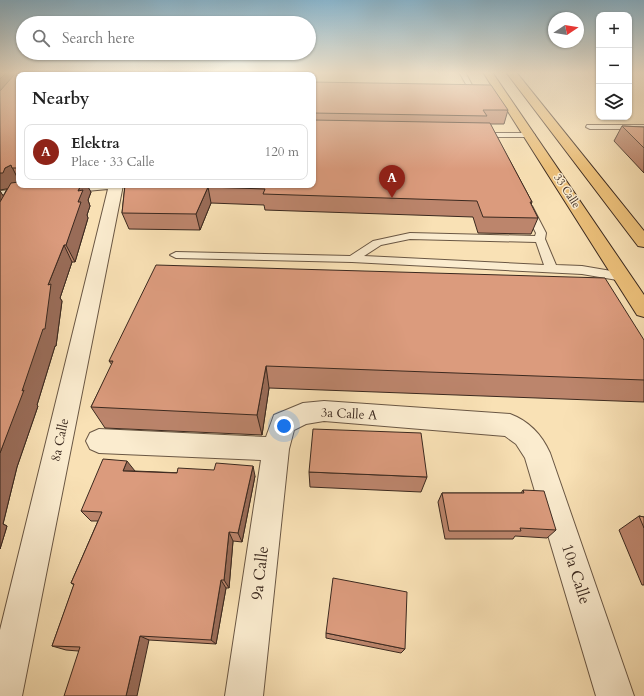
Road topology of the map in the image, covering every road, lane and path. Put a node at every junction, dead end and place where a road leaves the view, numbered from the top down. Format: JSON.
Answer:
{"nodes":[{"id":1,"x":510,"y":104,"type":"edge"},
{"id":2,"x":536,"y":104,"type":"edge"},
{"id":3,"x":590,"y":127,"type":"dead end"},
{"id":4,"x":644,"y":127,"type":"edge"},
{"id":5,"x":467,"y":134,"type":"edge"},
{"id":6,"x":531,"y":136,"type":"junction"},
{"id":7,"x":80,"y":188,"type":"edge"},
{"id":8,"x":115,"y":188,"type":"edge"},
{"id":9,"x":11,"y":195,"type":"edge"},
{"id":10,"x":522,"y":198,"type":"edge"},
{"id":11,"x":540,"y":239,"type":"junction"},
{"id":12,"x":644,"y":242,"type":"edge"},
{"id":13,"x":176,"y":255,"type":"dead end"},
{"id":14,"x":352,"y":259,"type":"junction"},
{"id":15,"x":552,"y":269,"type":"junction"},
{"id":16,"x":623,"y":277,"type":"junction"},
{"id":17,"x":644,"y":310,"type":"edge"},
{"id":18,"x":99,"y":441,"type":"dead end"},
{"id":19,"x":276,"y":449,"type":"junction"},
{"id":20,"x":537,"y":453,"type":"joint"},
{"id":21,"x":3,"y":696,"type":"edge"},
{"id":22,"x":244,"y":696,"type":"edge"},
{"id":23,"x":615,"y":696,"type":"edge"}],
"edges":[{"from":1,"to":6,"type":"main road","name":"33 Calle"},
{"from":2,"to":12,"type":"main road"},
{"from":3,"to":4,"type":"lane"},
{"from":5,"to":6,"type":"lane"},
{"from":6,"to":16,"type":"main road","name":"33 Calle"},
{"from":7,"to":9,"type":"street"},
{"from":8,"to":21,"type":"street","name":"8a Calle"},
{"from":10,"to":11,"type":"lane"},
{"from":11,"to":14,"type":"lane"},
{"from":11,"to":15,"type":"lane"},
{"from":13,"to":14,"type":"lane"},
{"from":14,"to":15,"type":"lane"},
{"from":15,"to":16,"type":"lane"},
{"from":16,"to":17,"type":"main road","name":"33 Calle"},
{"from":18,"to":19,"type":"street"},
{"from":19,"to":20,"type":"street","name":"3a Calle A"},
{"from":19,"to":22,"type":"street","name":"9a Calle"},
{"from":20,"to":23,"type":"street","name":"10a Calle"}]}
